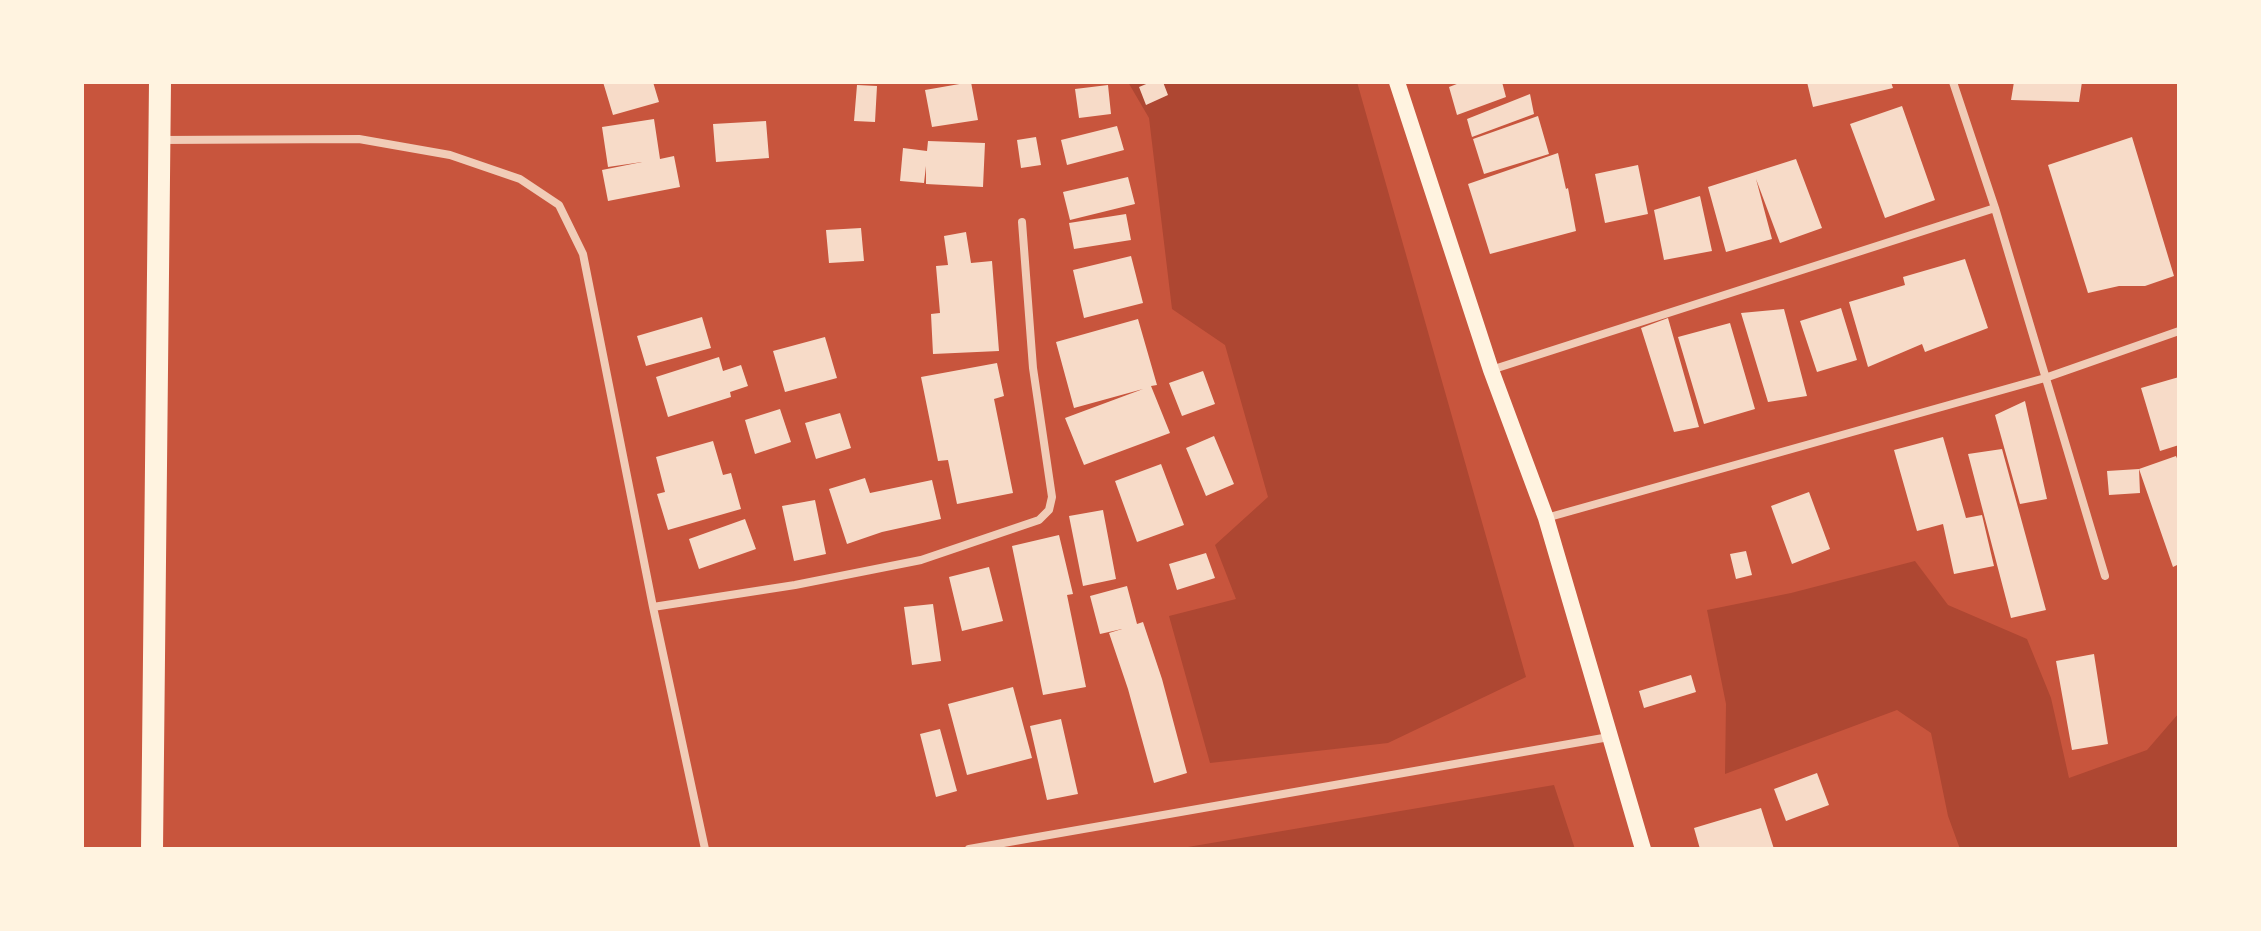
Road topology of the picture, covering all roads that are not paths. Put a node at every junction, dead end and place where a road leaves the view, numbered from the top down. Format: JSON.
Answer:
{"nodes":[{"id":1,"x":160,"y":82,"type":"edge"},
{"id":2,"x":1397,"y":82,"type":"edge"},
{"id":3,"x":1953,"y":82,"type":"edge"},
{"id":4,"x":159,"y":140,"type":"junction"},
{"id":5,"x":1995,"y":208,"type":"junction"},
{"id":6,"x":1022,"y":222,"type":"dead end"},
{"id":7,"x":2179,"y":331,"type":"edge"},
{"id":8,"x":1491,"y":370,"type":"junction"},
{"id":9,"x":2045,"y":378,"type":"junction"},
{"id":10,"x":1546,"y":518,"type":"junction"},
{"id":11,"x":2105,"y":576,"type":"dead end"},
{"id":12,"x":653,"y":607,"type":"junction"},
{"id":13,"x":1609,"y":737,"type":"junction"},
{"id":14,"x":152,"y":849,"type":"edge"},
{"id":15,"x":705,"y":849,"type":"edge"},
{"id":16,"x":969,"y":849,"type":"edge"},
{"id":17,"x":1643,"y":849,"type":"edge"}],
"edges":[{"from":1,"to":4,"type":"highway"},
{"from":2,"to":8,"type":"main road"},
{"from":3,"to":5,"type":"street"},
{"from":4,"to":12,"type":"street"},
{"from":4,"to":14,"type":"highway"},
{"from":5,"to":8,"type":"street"},
{"from":5,"to":9,"type":"street"},
{"from":6,"to":12,"type":"street"},
{"from":7,"to":9,"type":"street"},
{"from":8,"to":10,"type":"main road"},
{"from":9,"to":10,"type":"street"},
{"from":9,"to":11,"type":"street"},
{"from":10,"to":13,"type":"main road"},
{"from":12,"to":15,"type":"street"},
{"from":13,"to":16,"type":"street"},
{"from":13,"to":17,"type":"main road"}]}
